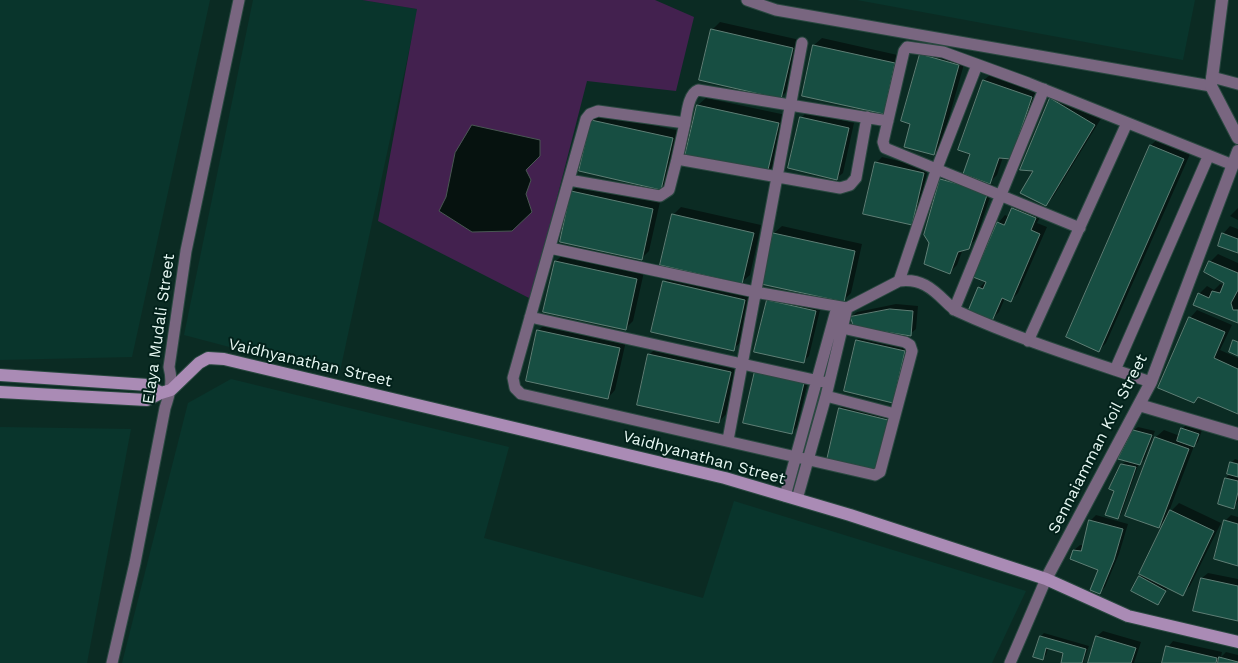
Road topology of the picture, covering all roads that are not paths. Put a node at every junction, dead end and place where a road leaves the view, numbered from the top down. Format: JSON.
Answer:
{"nodes":[{"id":1,"x":238,"y":0,"type":"edge"},
{"id":2,"x":747,"y":0,"type":"edge"},
{"id":3,"x":1222,"y":0,"type":"edge"},
{"id":4,"x":802,"y":43,"type":"dead end"},
{"id":5,"x":978,"y":65,"type":"junction"},
{"id":6,"x":1212,"y":82,"type":"junction"},
{"id":7,"x":1238,"y":84,"type":"edge"},
{"id":8,"x":1044,"y":89,"type":"junction"},
{"id":9,"x":791,"y":105,"type":"junction"},
{"id":10,"x":868,"y":117,"type":"junction"},
{"id":11,"x":888,"y":121,"type":"junction"},
{"id":12,"x":1127,"y":123,"type":"junction"},
{"id":13,"x":685,"y":124,"type":"junction"},
{"id":14,"x":1238,"y":138,"type":"edge"},
{"id":15,"x":1238,"y":151,"type":"edge"},
{"id":16,"x":1208,"y":157,"type":"junction"},
{"id":17,"x":677,"y":159,"type":"junction"},
{"id":18,"x":1233,"y":166,"type":"junction"},
{"id":19,"x":937,"y":168,"type":"junction"},
{"id":20,"x":776,"y":178,"type":"junction"},
{"id":21,"x":569,"y":180,"type":"junction"},
{"id":22,"x":1002,"y":196,"type":"junction"},
{"id":23,"x":1080,"y":228,"type":"junction"},
{"id":24,"x":550,"y":248,"type":"junction"},
{"id":25,"x":899,"y":282,"type":"junction"},
{"id":26,"x":755,"y":292,"type":"junction"},
{"id":27,"x":842,"y":307,"type":"junction"},
{"id":28,"x":954,"y":310,"type":"junction"},
{"id":29,"x":530,"y":317,"type":"junction"},
{"id":30,"x":842,"y":328,"type":"junction"},
{"id":31,"x":1028,"y":341,"type":"junction"},
{"id":32,"x":742,"y":364,"type":"junction"},
{"id":33,"x":1115,"y":370,"type":"junction"},
{"id":34,"x":0,"y":375,"type":"edge"},
{"id":35,"x":823,"y":382,"type":"junction"},
{"id":36,"x":1151,"y":382,"type":"junction"},
{"id":37,"x":166,"y":391,"type":"junction"},
{"id":38,"x":0,"y":392,"type":"edge"},
{"id":39,"x":826,"y":396,"type":"junction"},
{"id":40,"x":1139,"y":405,"type":"junction"},
{"id":41,"x":895,"y":414,"type":"junction"},
{"id":42,"x":1238,"y":434,"type":"edge"},
{"id":43,"x":728,"y":440,"type":"junction"},
{"id":44,"x":802,"y":458,"type":"junction"},
{"id":45,"x":791,"y":498,"type":"junction"},
{"id":46,"x":1046,"y":580,"type":"junction"},
{"id":47,"x":1238,"y":642,"type":"edge"},
{"id":48,"x":112,"y":663,"type":"edge"},
{"id":49,"x":1010,"y":663,"type":"edge"}],
"edges":[{"from":1,"to":37,"type":"street","name":"Elaya Mudali Street"},
{"from":2,"to":6,"type":"street"},
{"from":3,"to":6,"type":"street"},
{"from":4,"to":9,"type":"street"},
{"from":5,"to":8,"type":"street"},
{"from":5,"to":11,"type":"street"},
{"from":5,"to":19,"type":"street"},
{"from":6,"to":7,"type":"street"},
{"from":6,"to":14,"type":"street"},
{"from":8,"to":12,"type":"street"},
{"from":8,"to":22,"type":"street"},
{"from":9,"to":10,"type":"street"},
{"from":9,"to":13,"type":"street"},
{"from":9,"to":20,"type":"street"},
{"from":10,"to":11,"type":"street"},
{"from":10,"to":20,"type":"street"},
{"from":11,"to":19,"type":"street"},
{"from":12,"to":16,"type":"street"},
{"from":12,"to":23,"type":"street"},
{"from":13,"to":17,"type":"street"},
{"from":13,"to":21,"type":"street"},
{"from":15,"to":18,"type":"street","name":"Sennaiamman Koil Street"},
{"from":16,"to":18,"type":"street"},
{"from":16,"to":33,"type":"street"},
{"from":17,"to":20,"type":"street"},
{"from":17,"to":21,"type":"street"},
{"from":18,"to":36,"type":"street","name":"Sennaiamman Koil Street"},
{"from":19,"to":22,"type":"street"},
{"from":19,"to":25,"type":"street"},
{"from":20,"to":26,"type":"street"},
{"from":21,"to":24,"type":"street"},
{"from":22,"to":23,"type":"street"},
{"from":22,"to":28,"type":"street"},
{"from":23,"to":31,"type":"street"},
{"from":24,"to":26,"type":"street"},
{"from":24,"to":29,"type":"street"},
{"from":25,"to":27,"type":"street"},
{"from":25,"to":28,"type":"street"},
{"from":26,"to":27,"type":"street"},
{"from":26,"to":32,"type":"street"},
{"from":27,"to":30,"type":"street"},
{"from":27,"to":35,"type":"street"},
{"from":28,"to":31,"type":"street"},
{"from":29,"to":32,"type":"street"},
{"from":29,"to":43,"type":"street"},
{"from":30,"to":35,"type":"street"},
{"from":30,"to":41,"type":"street"},
{"from":31,"to":33,"type":"street"},
{"from":32,"to":35,"type":"street"},
{"from":32,"to":43,"type":"street"},
{"from":33,"to":36,"type":"street"},
{"from":34,"to":37,"type":"main road"},
{"from":35,"to":39,"type":"street"},
{"from":35,"to":44,"type":"street"},
{"from":36,"to":40,"type":"street","name":"Sennaiamman Koil Street"},
{"from":37,"to":38,"type":"main road","name":"Vaidhyanathan Street"},
{"from":37,"to":45,"type":"main road","name":"Vaidhyanathan Street"},
{"from":37,"to":48,"type":"street","name":"Elaya Mudali Street"},
{"from":39,"to":41,"type":"street"},
{"from":39,"to":44,"type":"street"},
{"from":40,"to":42,"type":"street"},
{"from":40,"to":46,"type":"street","name":"Sennaiamman Koil Street"},
{"from":41,"to":44,"type":"street"},
{"from":43,"to":44,"type":"street"},
{"from":44,"to":45,"type":"street"},
{"from":45,"to":46,"type":"main road","name":"Vaidhyanathan Street"},
{"from":46,"to":47,"type":"main road","name":"Vaidhyanathan Street"},
{"from":46,"to":49,"type":"street","name":"Sennaiamman Koil Street"}]}
